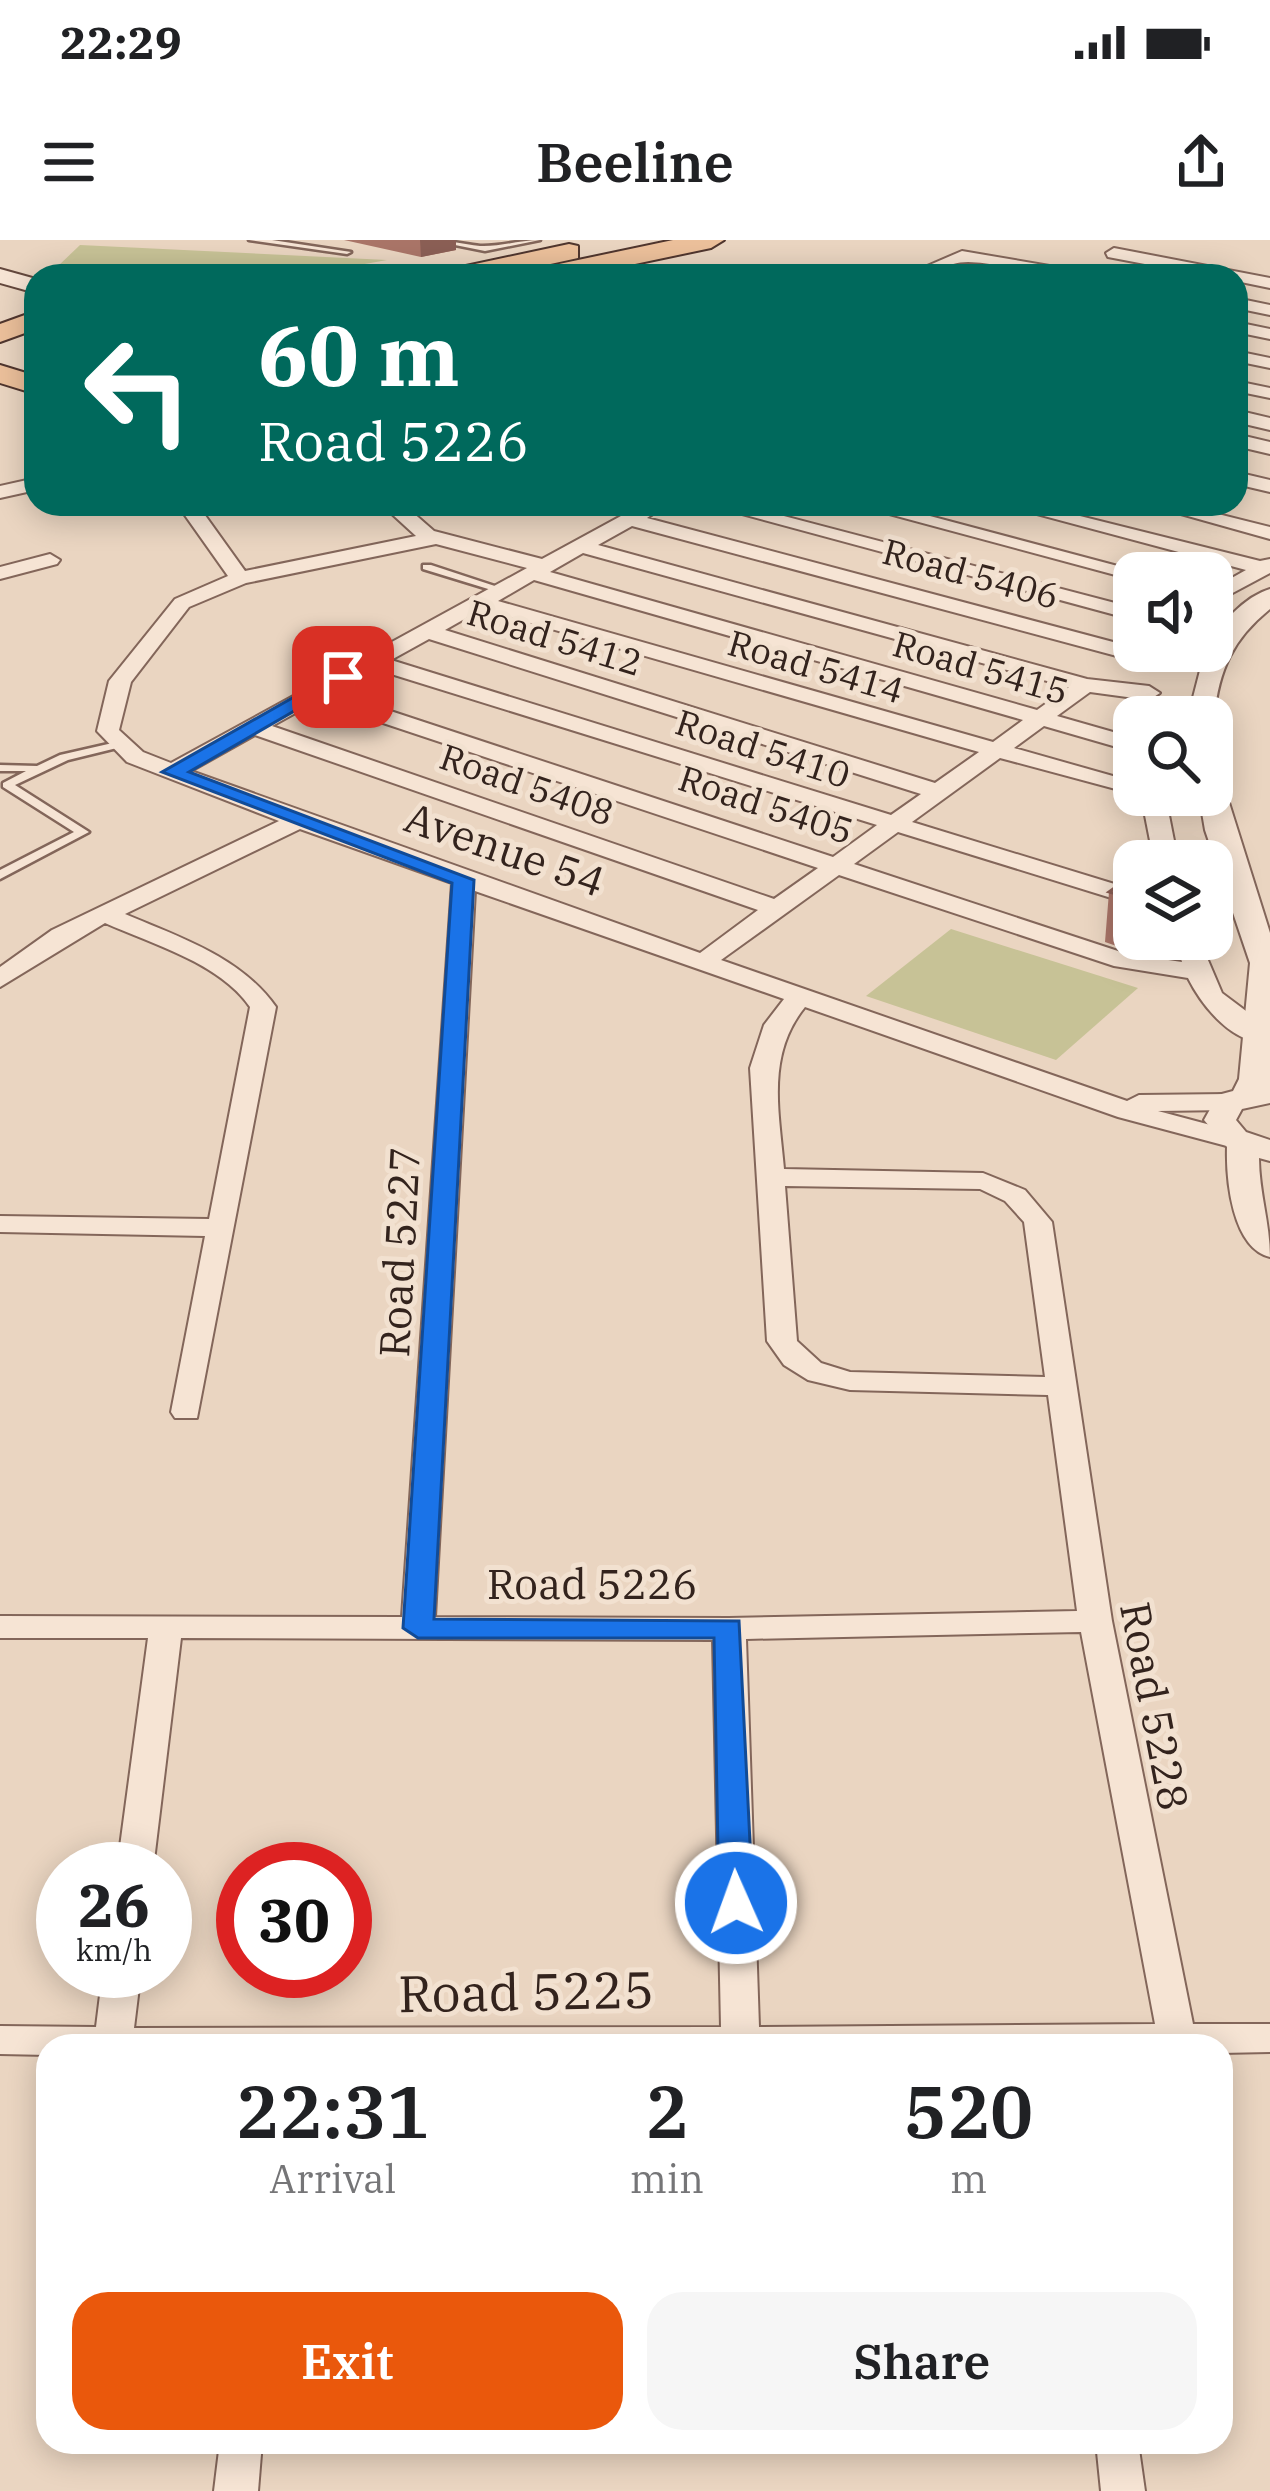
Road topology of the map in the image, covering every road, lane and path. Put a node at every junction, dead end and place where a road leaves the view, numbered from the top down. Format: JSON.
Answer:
{"nodes":[{"id":1,"x":253,"y":240,"type":"edge"},
{"id":2,"x":434,"y":240,"type":"edge"},
{"id":3,"x":536,"y":240,"type":"edge"},
{"id":4,"x":627,"y":240,"type":"edge"},
{"id":5,"x":711,"y":240,"type":"edge"},
{"id":6,"x":1136,"y":240,"type":"edge"},
{"id":7,"x":347,"y":252,"type":"dead end"},
{"id":8,"x":1114,"y":253,"type":"junction"},
{"id":9,"x":514,"y":264,"type":"edge"},
{"id":10,"x":597,"y":264,"type":"edge"},
{"id":11,"x":942,"y":264,"type":"edge"},
{"id":12,"x":1012,"y":264,"type":"edge"},
{"id":13,"x":1093,"y":264,"type":"edge"},
{"id":14,"x":1172,"y":264,"type":"edge"},
{"id":15,"x":196,"y":516,"type":"edge"},
{"id":16,"x":403,"y":516,"type":"edge"},
{"id":17,"x":635,"y":516,"type":"edge"},
{"id":18,"x":762,"y":516,"type":"edge"},
{"id":19,"x":909,"y":516,"type":"edge"},
{"id":20,"x":1058,"y":516,"type":"edge"},
{"id":21,"x":1203,"y":516,"type":"edge"},
{"id":22,"x":629,"y":519,"type":"junction"},
{"id":23,"x":1270,"y":533,"type":"edge"},
{"id":24,"x":435,"y":538,"type":"junction"},
{"id":25,"x":1270,"y":543,"type":"edge"},
{"id":26,"x":581,"y":545,"type":"junction"},
{"id":27,"x":50,"y":560,"type":"dead end"},
{"id":28,"x":1256,"y":565,"type":"edge"},
{"id":29,"x":427,"y":567,"type":"dead end"},
{"id":30,"x":1113,"y":569,"type":"edge"},
{"id":31,"x":538,"y":570,"type":"junction"},
{"id":32,"x":0,"y":572,"type":"edge"},
{"id":33,"x":240,"y":578,"type":"junction"},
{"id":34,"x":502,"y":590,"type":"junction"},
{"id":35,"x":1270,"y":596,"type":"edge"},
{"id":36,"x":480,"y":602,"type":"junction"},
{"id":37,"x":1113,"y":608,"type":"edge"},
{"id":38,"x":427,"y":632,"type":"junction"},
{"id":39,"x":1113,"y":644,"type":"edge"},
{"id":40,"x":372,"y":662,"type":"junction"},
{"id":41,"x":1086,"y":685,"type":"junction"},
{"id":42,"x":314,"y":694,"type":"junction"},
{"id":43,"x":1121,"y":696,"type":"edge"},
{"id":44,"x":1203,"y":696,"type":"edge"},
{"id":45,"x":1041,"y":718,"type":"junction"},
{"id":46,"x":253,"y":727,"type":"junction"},
{"id":47,"x":1113,"y":739,"type":"edge"},
{"id":48,"x":116,"y":745,"type":"junction"},
{"id":49,"x":994,"y":752,"type":"junction"},
{"id":50,"x":0,"y":768,"type":"edge"},
{"id":51,"x":38,"y":768,"type":"junction"},
{"id":52,"x":172,"y":772,"type":"junction"},
{"id":53,"x":1113,"y":783,"type":"edge"},
{"id":54,"x":939,"y":792,"type":"junction"},
{"id":55,"x":1216,"y":816,"type":"edge"},
{"id":56,"x":299,"y":821,"type":"junction"},
{"id":57,"x":891,"y":826,"type":"junction"},
{"id":58,"x":838,"y":866,"type":"junction"},
{"id":59,"x":0,"y":875,"type":"edge"},
{"id":60,"x":464,"y":880,"type":"junction"},
{"id":61,"x":1113,"y":892,"type":"edge"},
{"id":62,"x":778,"y":909,"type":"junction"},
{"id":63,"x":103,"y":913,"type":"junction"},
{"id":64,"x":1193,"y":960,"type":"edge"},
{"id":65,"x":703,"y":962,"type":"junction"},
{"id":66,"x":1268,"y":969,"type":"edge"},
{"id":67,"x":1197,"y":972,"type":"junction"},
{"id":68,"x":0,"y":979,"type":"edge"},
{"id":69,"x":802,"y":994,"type":"junction"},
{"id":70,"x":1261,"y":1035,"type":"junction"},
{"id":71,"x":1091,"y":1097,"type":"junction"},
{"id":72,"x":1249,"y":1097,"type":"edge"},
{"id":73,"x":1250,"y":1145,"type":"edge"},
{"id":74,"x":773,"y":1177,"type":"junction"},
{"id":75,"x":0,"y":1224,"type":"edge"},
{"id":76,"x":223,"y":1228,"type":"junction"},
{"id":77,"x":1270,"y":1247,"type":"edge"},
{"id":78,"x":1060,"y":1386,"type":"junction"},
{"id":79,"x":186,"y":1412,"type":"dead end"},
{"id":80,"x":1095,"y":1621,"type":"junction"},
{"id":81,"x":166,"y":1626,"type":"junction"},
{"id":82,"x":0,"y":1627,"type":"edge"},
{"id":83,"x":418,"y":1628,"type":"junction"},
{"id":84,"x":729,"y":1628,"type":"junction"},
{"id":85,"x":138,"y":1842,"type":"edge"},
{"id":86,"x":119,"y":1998,"type":"edge"},
{"id":87,"x":114,"y":2034,"type":"edge"},
{"id":88,"x":740,"y":2034,"type":"edge"},
{"id":89,"x":1176,"y":2034,"type":"edge"},
{"id":90,"x":1233,"y":2038,"type":"edge"},
{"id":91,"x":1270,"y":2038,"type":"edge"},
{"id":92,"x":0,"y":2040,"type":"edge"},
{"id":93,"x":36,"y":2041,"type":"edge"},
{"id":94,"x":241,"y":2454,"type":"edge"},
{"id":95,"x":1118,"y":2454,"type":"edge"},
{"id":96,"x":236,"y":2491,"type":"edge"},
{"id":97,"x":1123,"y":2491,"type":"edge"}],
"edges":[{"from":1,"to":7,"type":"lane"},
{"from":2,"to":3,"type":"lane"},
{"from":4,"to":9,"type":"main road"},
{"from":5,"to":10,"type":"main road"},
{"from":6,"to":8,"type":"street"},
{"from":8,"to":13,"type":"street"},
{"from":8,"to":14,"type":"street"},
{"from":11,"to":12,"type":"street"},
{"from":15,"to":33,"type":"street"},
{"from":16,"to":24,"type":"street","name":"Road 5415"},
{"from":17,"to":22,"type":"street"},
{"from":18,"to":37,"type":"street"},
{"from":19,"to":30,"type":"street"},
{"from":20,"to":28,"type":"street"},
{"from":21,"to":23,"type":"street"},
{"from":22,"to":26,"type":"street"},
{"from":22,"to":39,"type":"street","name":"Road 5406"},
{"from":24,"to":31,"type":"street","name":"Road 5415"},
{"from":24,"to":33,"type":"street","name":"Road 5415"},
{"from":25,"to":28,"type":"street"},
{"from":26,"to":31,"type":"street"},
{"from":26,"to":41,"type":"street"},
{"from":27,"to":32,"type":"street"},
{"from":29,"to":34,"type":"lane"},
{"from":31,"to":34,"type":"street"},
{"from":31,"to":45,"type":"street","name":"Road 5415"},
{"from":33,"to":48,"type":"street"},
{"from":34,"to":36,"type":"street"},
{"from":35,"to":44,"type":"street"},
{"from":36,"to":38,"type":"street"},
{"from":36,"to":49,"type":"street","name":"Road 5414"},
{"from":38,"to":40,"type":"street"},
{"from":38,"to":54,"type":"street","name":"Road 5412"},
{"from":40,"to":42,"type":"street"},
{"from":40,"to":57,"type":"street","name":"Road 5410"},
{"from":41,"to":43,"type":"street"},
{"from":41,"to":45,"type":"street"},
{"from":42,"to":46,"type":"street"},
{"from":42,"to":58,"type":"street","name":"Road 5405"},
{"from":45,"to":47,"type":"street","name":"Road 5415"},
{"from":45,"to":49,"type":"street"},
{"from":46,"to":52,"type":"street"},
{"from":46,"to":62,"type":"street","name":"Road 5408"},
{"from":48,"to":51,"type":"lane"},
{"from":48,"to":52,"type":"street","name":"Avenue 54"},
{"from":49,"to":53,"type":"street","name":"Road 5414"},
{"from":49,"to":54,"type":"street"},
{"from":50,"to":51,"type":"lane"},
{"from":51,"to":59,"type":"lane"},
{"from":52,"to":56,"type":"street","name":"Avenue 54"},
{"from":54,"to":57,"type":"street"},
{"from":55,"to":66,"type":"street"},
{"from":56,"to":60,"type":"street","name":"Avenue 54"},
{"from":56,"to":63,"type":"street"},
{"from":57,"to":58,"type":"street"},
{"from":57,"to":61,"type":"street","name":"Road 5410"},
{"from":58,"to":62,"type":"street"},
{"from":58,"to":67,"type":"street","name":"Road 5405"},
{"from":60,"to":65,"type":"street","name":"Avenue 54"},
{"from":60,"to":83,"type":"street","name":"Road 5227"},
{"from":62,"to":65,"type":"street"},
{"from":63,"to":68,"type":"street"},
{"from":63,"to":76,"type":"street"},
{"from":64,"to":67,"type":"street"},
{"from":65,"to":69,"type":"street","name":"Avenue 54"},
{"from":66,"to":70,"type":"street"},
{"from":67,"to":70,"type":"street"},
{"from":69,"to":71,"type":"street","name":"Avenue 54"},
{"from":69,"to":74,"type":"street"},
{"from":70,"to":72,"type":"street"},
{"from":71,"to":72,"type":"street","name":"Avenue 54"},
{"from":71,"to":73,"type":"street","name":"Avenue 54"},
{"from":72,"to":73,"type":"street"},
{"from":73,"to":77,"type":"street"},
{"from":74,"to":78,"type":"street","name":"Road 5228"},
{"from":74,"to":78,"type":"street"},
{"from":75,"to":76,"type":"street"},
{"from":76,"to":79,"type":"street"},
{"from":78,"to":80,"type":"street","name":"Road 5228"},
{"from":80,"to":84,"type":"street","name":"Road 5226"},
{"from":80,"to":89,"type":"street","name":"Road 5228"},
{"from":81,"to":82,"type":"street","name":"Road 5226"},
{"from":81,"to":83,"type":"street","name":"Road 5226"},
{"from":81,"to":85,"type":"street"},
{"from":83,"to":84,"type":"street","name":"Road 5226"},
{"from":84,"to":88,"type":"street","name":"Road 5226"},
{"from":86,"to":87,"type":"street"},
{"from":90,"to":91,"type":"street","name":"Road 5225"},
{"from":92,"to":93,"type":"street","name":"Road 5225"},
{"from":94,"to":96,"type":"street"},
{"from":95,"to":97,"type":"street"}]}
